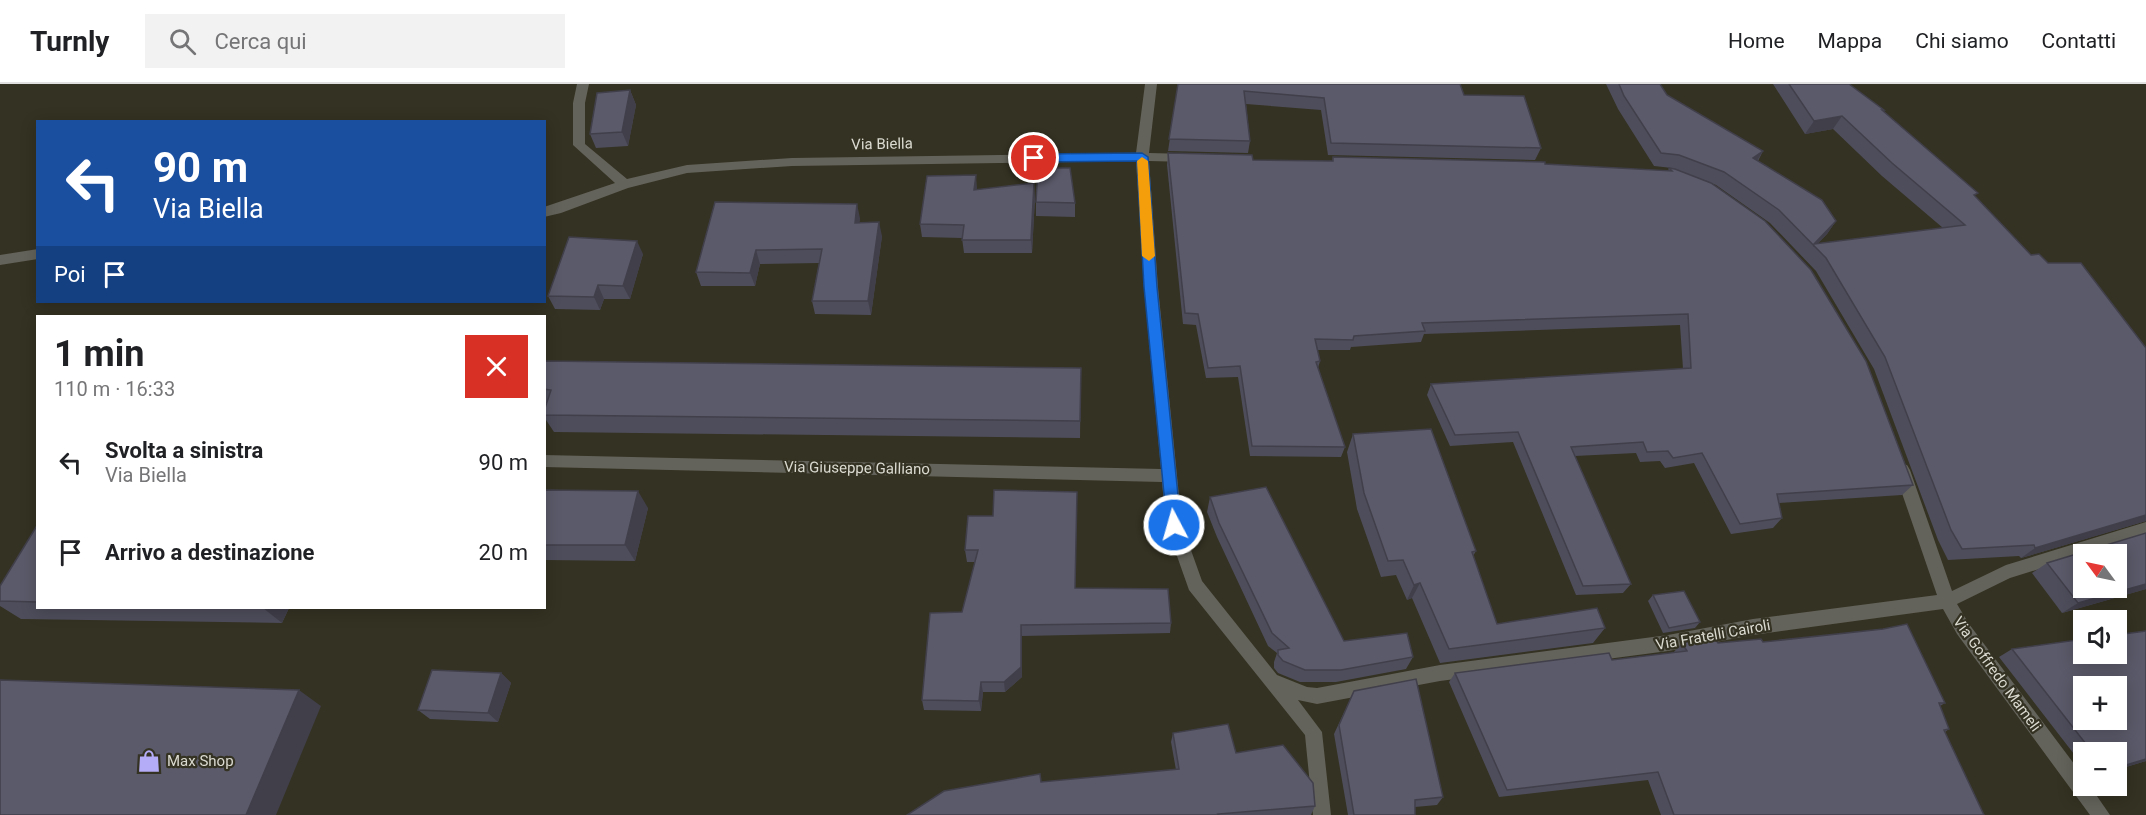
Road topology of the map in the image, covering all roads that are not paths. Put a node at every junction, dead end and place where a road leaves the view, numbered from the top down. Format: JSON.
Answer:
{"nodes":[{"id":1,"x":583,"y":84,"type":"edge"},
{"id":2,"x":1151,"y":84,"type":"edge"},
{"id":3,"x":1142,"y":157,"type":"junction"},
{"id":4,"x":1200,"y":159,"type":"edge"},
{"id":5,"x":625,"y":184,"type":"junction"},
{"id":6,"x":546,"y":212,"type":"edge"},
{"id":7,"x":36,"y":254,"type":"edge"},
{"id":8,"x":0,"y":260,"type":"edge"},
{"id":9,"x":1897,"y":456,"type":"edge"},
{"id":10,"x":546,"y":461,"type":"edge"},
{"id":11,"x":1169,"y":476,"type":"junction"},
{"id":12,"x":2146,"y":529,"type":"edge"},
{"id":13,"x":1947,"y":601,"type":"junction"},
{"id":14,"x":1271,"y":680,"type":"junction"},
{"id":15,"x":1322,"y":815,"type":"edge"},
{"id":16,"x":2101,"y":815,"type":"edge"}],
"edges":[{"from":1,"to":5,"type":"street"},
{"from":2,"to":3,"type":"street"},
{"from":3,"to":4,"type":"street"},
{"from":3,"to":5,"type":"street","name":"Via Biella"},
{"from":3,"to":11,"type":"street"},
{"from":5,"to":6,"type":"street","name":"Via Biella"},
{"from":7,"to":8,"type":"street"},
{"from":9,"to":13,"type":"street","name":"Via Goffredo Mameli"},
{"from":10,"to":11,"type":"street","name":"Via Giuseppe Galliano"},
{"from":11,"to":14,"type":"street"},
{"from":12,"to":13,"type":"street","name":"Via Fratelli Cairoli"},
{"from":13,"to":14,"type":"street","name":"Via Fratelli Cairoli"},
{"from":13,"to":16,"type":"street","name":"Via Goffredo Mameli"},
{"from":14,"to":15,"type":"street"}]}
